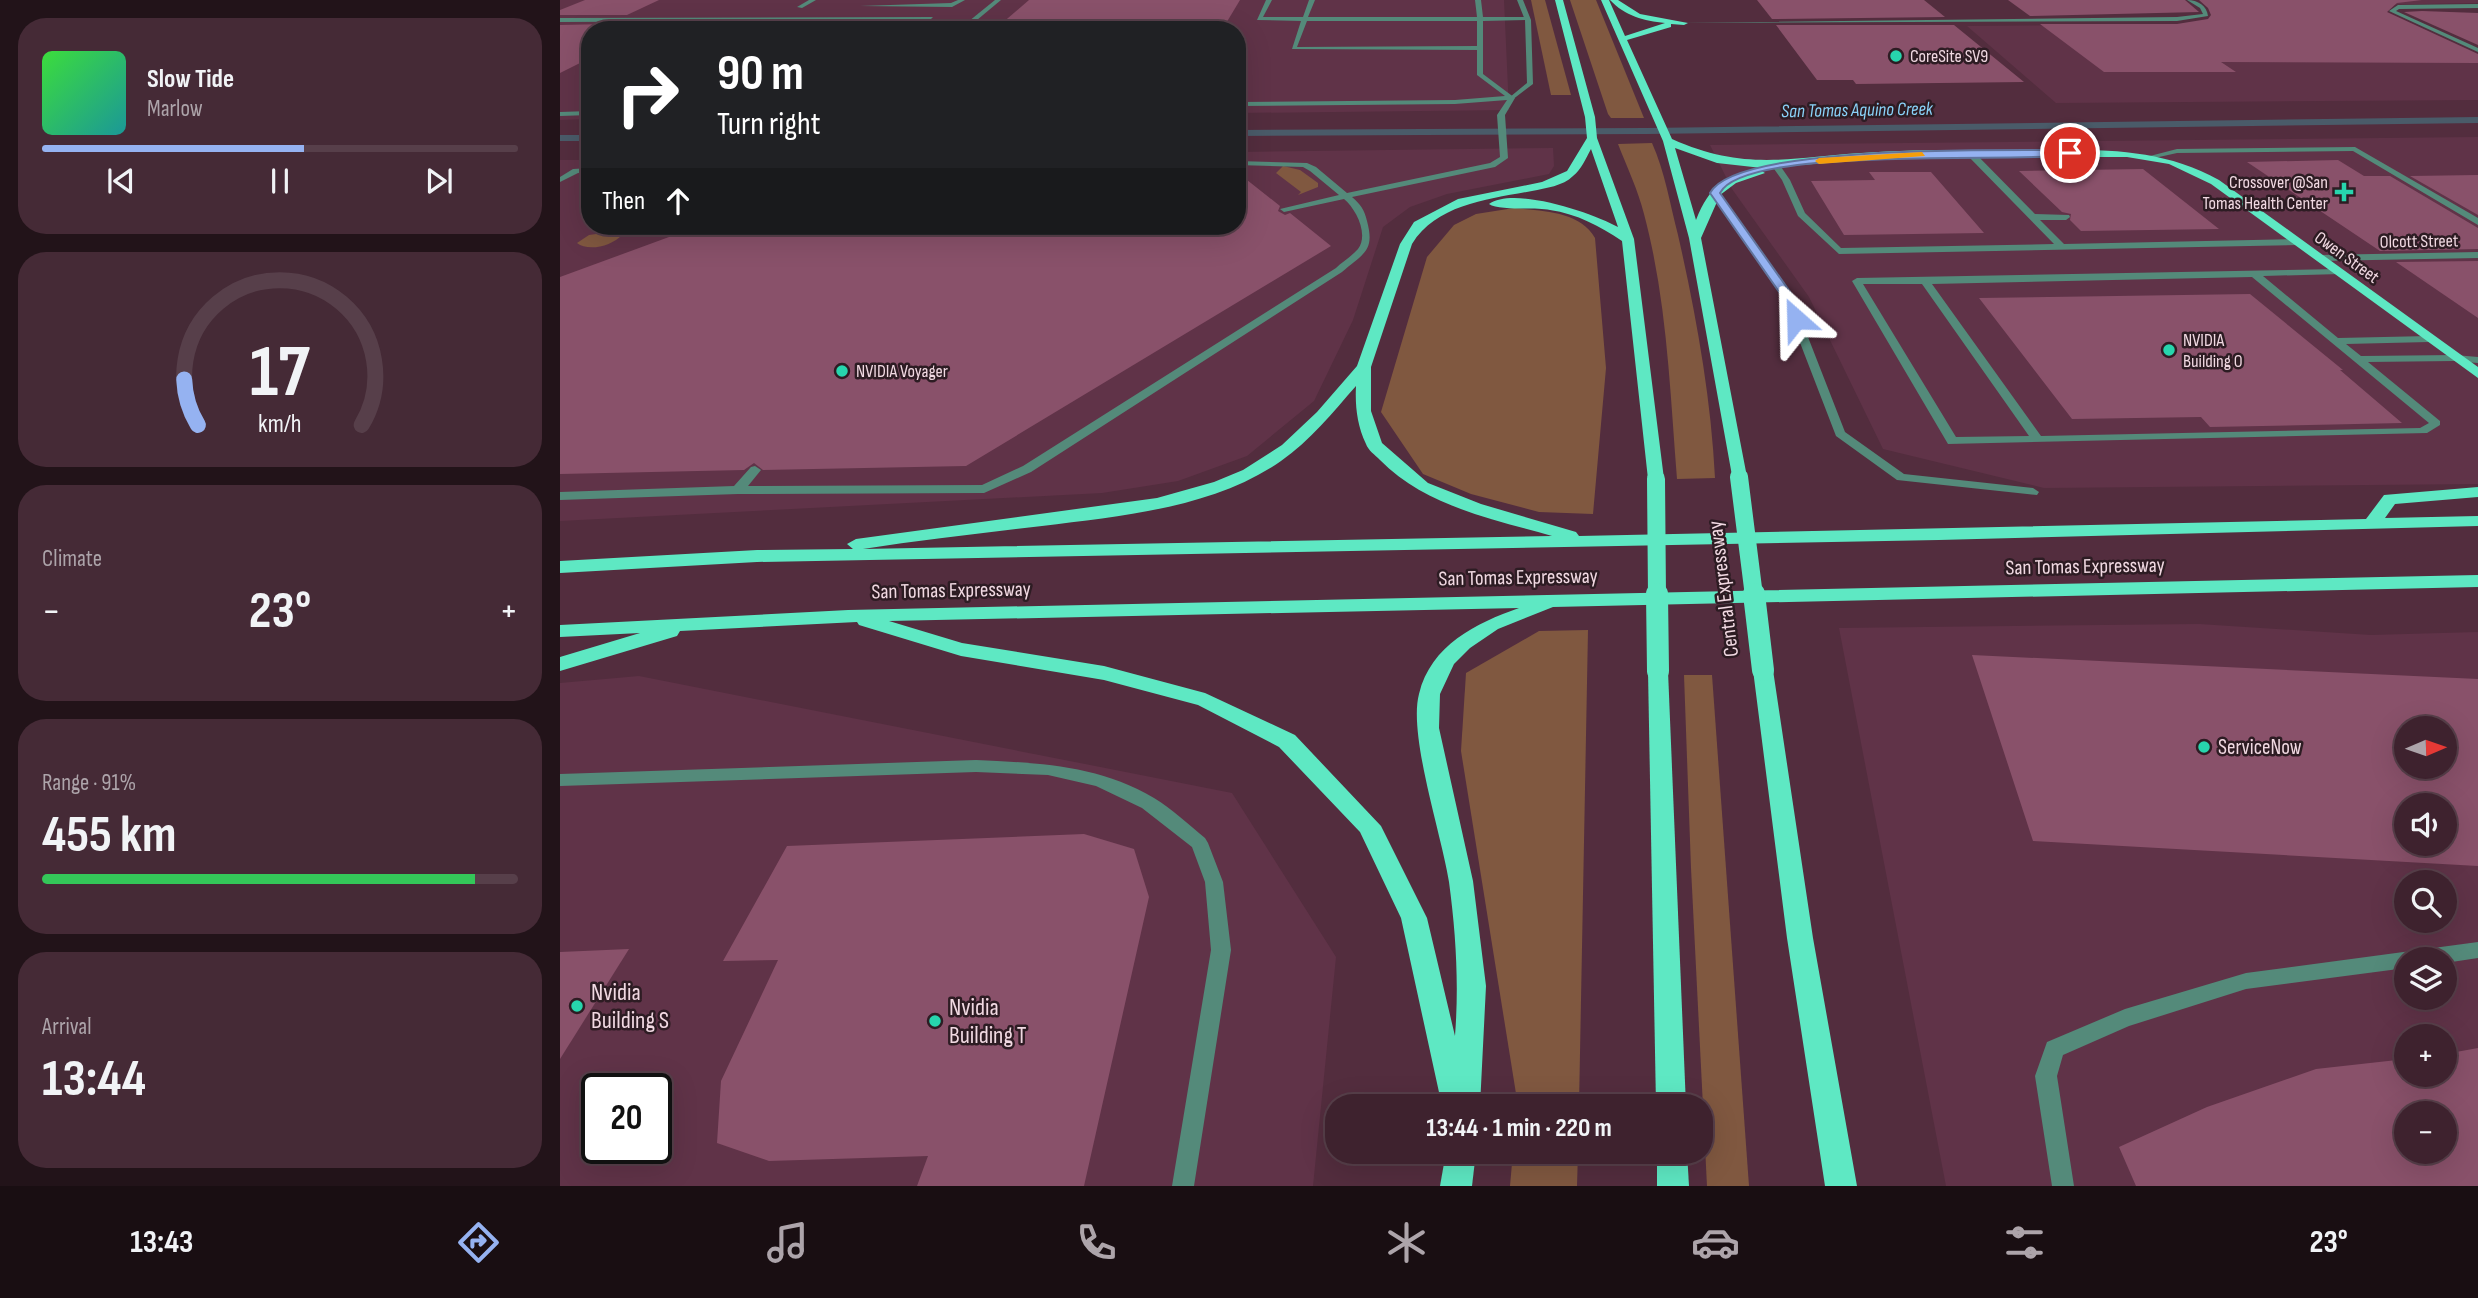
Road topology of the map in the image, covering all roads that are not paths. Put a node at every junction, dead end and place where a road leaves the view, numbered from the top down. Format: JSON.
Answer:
{"nodes":[{"id":1,"x":813,"y":0,"type":"edge"},
{"id":2,"x":962,"y":0,"type":"edge"},
{"id":3,"x":998,"y":0,"type":"edge"},
{"id":4,"x":1269,"y":0,"type":"edge"},
{"id":5,"x":1312,"y":0,"type":"edge"},
{"id":6,"x":1478,"y":0,"type":"edge"},
{"id":7,"x":1520,"y":0,"type":"edge"},
{"id":8,"x":1559,"y":0,"type":"edge"},
{"id":9,"x":1605,"y":0,"type":"edge"},
{"id":10,"x":1614,"y":0,"type":"edge"},
{"id":11,"x":2190,"y":0,"type":"edge"},
{"id":12,"x":863,"y":6,"type":"dead end"},
{"id":13,"x":2478,"y":6,"type":"edge"},
{"id":14,"x":800,"y":7,"type":"dead end"},
{"id":15,"x":1527,"y":18,"type":"junction"},
{"id":16,"x":1479,"y":19,"type":"junction"},
{"id":17,"x":560,"y":20,"type":"edge"},
{"id":18,"x":1304,"y":20,"type":"junction"},
{"id":19,"x":927,"y":21,"type":"edge"},
{"id":20,"x":972,"y":21,"type":"edge"},
{"id":21,"x":1684,"y":23,"type":"junction"},
{"id":22,"x":1623,"y":40,"type":"junction"},
{"id":23,"x":1480,"y":48,"type":"junction"},
{"id":24,"x":2478,"y":50,"type":"edge"},
{"id":25,"x":1512,"y":98,"type":"junction"},
{"id":26,"x":1246,"y":104,"type":"edge"},
{"id":27,"x":581,"y":113,"type":"edge"},
{"id":28,"x":560,"y":114,"type":"edge"},
{"id":29,"x":1592,"y":138,"type":"junction"},
{"id":30,"x":1668,"y":141,"type":"junction"},
{"id":31,"x":1970,"y":153,"type":"junction"},
{"id":32,"x":2150,"y":157,"type":"junction"},
{"id":33,"x":1504,"y":158,"type":"junction"},
{"id":34,"x":1514,"y":159,"type":"dead end"},
{"id":35,"x":1246,"y":163,"type":"edge"},
{"id":36,"x":1776,"y":166,"type":"junction"},
{"id":37,"x":581,"y":171,"type":"edge"},
{"id":38,"x":560,"y":180,"type":"edge"},
{"id":39,"x":1715,"y":193,"type":"junction"},
{"id":40,"x":1348,"y":196,"type":"junction"},
{"id":41,"x":1284,"y":209,"type":"dead end"},
{"id":42,"x":1439,"y":212,"type":"junction"},
{"id":43,"x":2033,"y":217,"type":"junction"},
{"id":44,"x":2066,"y":217,"type":"dead end"},
{"id":45,"x":2478,"y":222,"type":"edge"},
{"id":46,"x":1695,"y":238,"type":"junction"},
{"id":47,"x":1628,"y":239,"type":"junction"},
{"id":48,"x":2297,"y":242,"type":"junction"},
{"id":49,"x":2062,"y":247,"type":"junction"},
{"id":50,"x":2478,"y":256,"type":"edge"},
{"id":51,"x":2320,"y":258,"type":"junction"},
{"id":52,"x":2337,"y":272,"type":"junction"},
{"id":53,"x":2255,"y":274,"type":"junction"},
{"id":54,"x":1925,"y":281,"type":"junction"},
{"id":55,"x":2429,"y":339,"type":"junction"},
{"id":56,"x":2338,"y":341,"type":"junction"},
{"id":57,"x":2361,"y":359,"type":"junction"},
{"id":58,"x":2457,"y":359,"type":"junction"},
{"id":59,"x":2478,"y":360,"type":"edge"},
{"id":60,"x":1364,"y":367,"type":"junction"},
{"id":61,"x":2478,"y":374,"type":"edge"},
{"id":62,"x":2037,"y":439,"type":"junction"},
{"id":63,"x":755,"y":470,"type":"dead end"},
{"id":64,"x":738,"y":490,"type":"junction"},
{"id":65,"x":2033,"y":492,"type":"dead end"},
{"id":66,"x":2478,"y":492,"type":"edge"},
{"id":67,"x":560,"y":496,"type":"edge"},
{"id":68,"x":2478,"y":521,"type":"edge"},
{"id":69,"x":2372,"y":523,"type":"junction"},
{"id":70,"x":1588,"y":541,"type":"junction"},
{"id":71,"x":560,"y":553,"type":"edge"},
{"id":72,"x":757,"y":556,"type":"junction"},
{"id":73,"x":560,"y":567,"type":"edge"},
{"id":74,"x":2478,"y":582,"type":"edge"},
{"id":75,"x":1562,"y":599,"type":"junction"},
{"id":76,"x":848,"y":615,"type":"junction"},
{"id":77,"x":704,"y":621,"type":"junction"},
{"id":78,"x":560,"y":631,"type":"edge"},
{"id":79,"x":560,"y":664,"type":"edge"},
{"id":80,"x":560,"y":780,"type":"edge"},
{"id":81,"x":2478,"y":950,"type":"edge"},
{"id":82,"x":1454,"y":1094,"type":"edge"},
{"id":83,"x":1466,"y":1094,"type":"edge"},
{"id":84,"x":1671,"y":1094,"type":"edge"},
{"id":85,"x":1459,"y":1164,"type":"edge"},
{"id":86,"x":1673,"y":1164,"type":"edge"},
{"id":87,"x":1183,"y":1186,"type":"edge"},
{"id":88,"x":1456,"y":1186,"type":"edge"},
{"id":89,"x":1674,"y":1186,"type":"edge"},
{"id":90,"x":1841,"y":1186,"type":"edge"},
{"id":91,"x":2063,"y":1186,"type":"edge"}],
"edges":[{"from":1,"to":14,"type":"street"},
{"from":2,"to":12,"type":"street"},
{"from":3,"to":20,"type":"street"},
{"from":4,"to":18,"type":"street"},
{"from":5,"to":18,"type":"street"},
{"from":6,"to":16,"type":"street"},
{"from":7,"to":15,"type":"street"},
{"from":8,"to":29,"type":"highway"},
{"from":9,"to":22,"type":"highway","name":"Central Expressway"},
{"from":10,"to":21,"type":"highway"},
{"from":11,"to":21,"type":"street"},
{"from":13,"to":24,"type":"street"},
{"from":15,"to":16,"type":"street"},
{"from":15,"to":25,"type":"street"},
{"from":16,"to":18,"type":"street"},
{"from":16,"to":23,"type":"street"},
{"from":17,"to":19,"type":"street"},
{"from":18,"to":23,"type":"street"},
{"from":21,"to":22,"type":"highway"},
{"from":22,"to":30,"type":"highway","name":"Central Expressway"},
{"from":23,"to":25,"type":"street"},
{"from":25,"to":26,"type":"street"},
{"from":25,"to":33,"type":"street"},
{"from":27,"to":28,"type":"street"},
{"from":29,"to":42,"type":"highway"},
{"from":29,"to":47,"type":"highway"},
{"from":30,"to":36,"type":"highway"},
{"from":30,"to":46,"type":"highway","name":"Central Expressway"},
{"from":31,"to":32,"type":"highway","name":"Owen Street"},
{"from":31,"to":36,"type":"highway","name":"Owen Street"},
{"from":31,"to":43,"type":"street"},
{"from":32,"to":45,"type":"street"},
{"from":32,"to":48,"type":"highway","name":"Owen Street"},
{"from":33,"to":34,"type":"street"},
{"from":33,"to":40,"type":"street"},
{"from":35,"to":40,"type":"street"},
{"from":36,"to":39,"type":"highway"},
{"from":36,"to":49,"type":"street"},
{"from":37,"to":38,"type":"street"},
{"from":39,"to":46,"type":"highway"},
{"from":39,"to":65,"type":"street"},
{"from":40,"to":41,"type":"street"},
{"from":40,"to":64,"type":"street"},
{"from":42,"to":47,"type":"highway"},
{"from":42,"to":60,"type":"highway"},
{"from":43,"to":44,"type":"street"},
{"from":43,"to":49,"type":"street"},
{"from":46,"to":90,"type":"highway","name":"Central Expressway","bridge":true},
{"from":47,"to":84,"type":"highway","bridge":true},
{"from":48,"to":49,"type":"street"},
{"from":48,"to":51,"type":"highway","name":"Owen Street"},
{"from":50,"to":51,"type":"street","name":"Olcott Street"},
{"from":51,"to":52,"type":"highway","name":"Owen Street"},
{"from":52,"to":53,"type":"street"},
{"from":52,"to":55,"type":"highway","name":"Owen Street"},
{"from":53,"to":54,"type":"street"},
{"from":53,"to":56,"type":"street"},
{"from":54,"to":62,"type":"street"},
{"from":54,"to":62,"type":"street"},
{"from":55,"to":56,"type":"street"},
{"from":55,"to":58,"type":"highway","name":"Owen Street"},
{"from":56,"to":57,"type":"street"},
{"from":57,"to":58,"type":"street"},
{"from":57,"to":62,"type":"street"},
{"from":58,"to":59,"type":"street"},
{"from":58,"to":61,"type":"highway","name":"Owen Street"},
{"from":60,"to":70,"type":"highway"},
{"from":60,"to":72,"type":"highway"},
{"from":63,"to":64,"type":"street"},
{"from":64,"to":67,"type":"street"},
{"from":66,"to":69,"type":"highway"},
{"from":68,"to":69,"type":"highway","name":"San Tomas Expressway"},
{"from":69,"to":70,"type":"highway","name":"San Tomas Expressway"},
{"from":70,"to":72,"type":"highway","name":"San Tomas Expressway"},
{"from":71,"to":72,"type":"highway"},
{"from":72,"to":73,"type":"highway","name":"San Tomas Expressway"},
{"from":74,"to":75,"type":"highway","name":"San Tomas Expressway"},
{"from":75,"to":76,"type":"highway","name":"San Tomas Expressway"},
{"from":75,"to":83,"type":"highway"},
{"from":76,"to":77,"type":"highway","name":"San Tomas Expressway"},
{"from":76,"to":82,"type":"highway"},
{"from":77,"to":78,"type":"highway","name":"San Tomas Expressway"},
{"from":77,"to":79,"type":"highway"},
{"from":80,"to":87,"type":"street"},
{"from":81,"to":91,"type":"street"},
{"from":85,"to":88,"type":"highway"},
{"from":86,"to":89,"type":"highway"}]}
